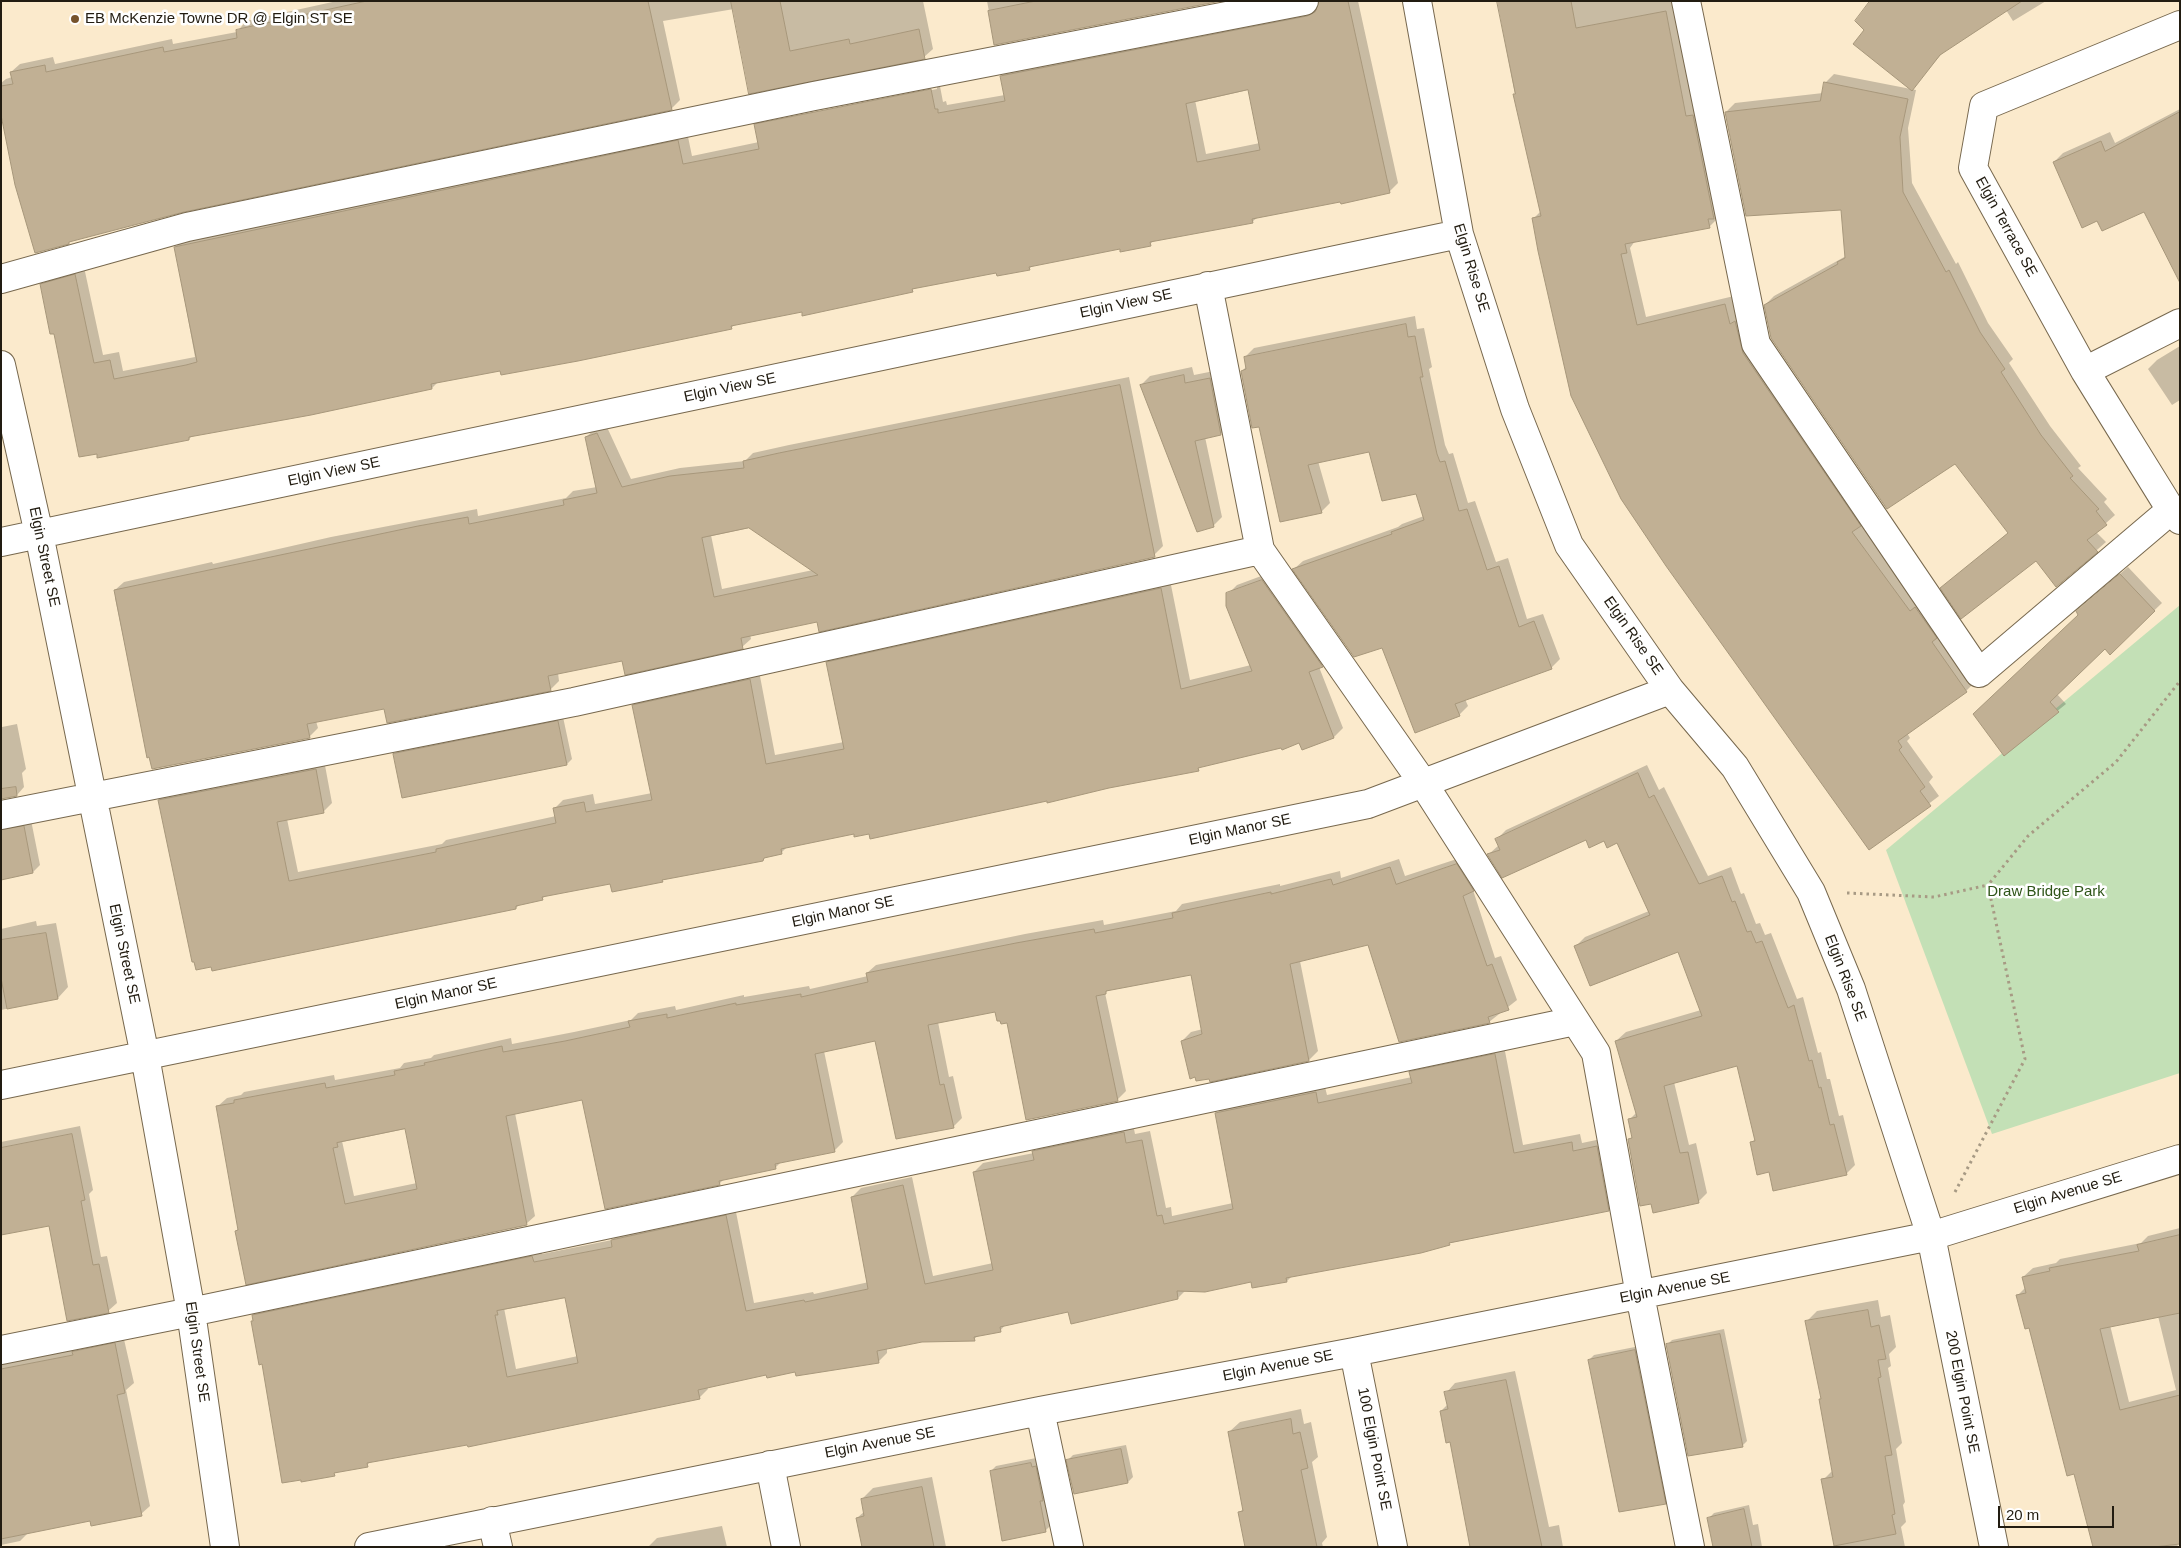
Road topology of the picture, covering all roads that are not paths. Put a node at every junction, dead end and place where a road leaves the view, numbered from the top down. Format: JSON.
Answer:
{"nodes":[{"id":1,"x":1304,"y":1,"type":"edge"},
{"id":2,"x":1417,"y":1,"type":"edge"},
{"id":3,"x":1686,"y":1,"type":"edge"},
{"id":4,"x":2180,"y":25,"type":"edge"},
{"id":5,"x":1459,"y":234,"type":"junction"},
{"id":6,"x":1,"y":278,"type":"edge"},
{"id":7,"x":1208,"y":286,"type":"junction"},
{"id":8,"x":2180,"y":323,"type":"edge"},
{"id":9,"x":1,"y":365,"type":"edge"},
{"id":10,"x":2085,"y":371,"type":"junction"},
{"id":11,"x":2175,"y":515,"type":"edge"},
{"id":12,"x":40,"y":534,"type":"junction"},
{"id":13,"x":1,"y":542,"type":"edge"},
{"id":14,"x":1260,"y":550,"type":"junction"},
{"id":15,"x":1670,"y":690,"type":"junction"},
{"id":16,"x":1424,"y":783,"type":"junction"},
{"id":17,"x":92,"y":796,"type":"junction"},
{"id":18,"x":1,"y":815,"type":"edge"},
{"id":19,"x":1575,"y":1021,"type":"junction"},
{"id":20,"x":145,"y":1056,"type":"junction"},
{"id":21,"x":1,"y":1085,"type":"edge"},
{"id":22,"x":2180,"y":1159,"type":"edge"},
{"id":23,"x":1931,"y":1236,"type":"junction"},
{"id":24,"x":1640,"y":1295,"type":"junction"},
{"id":25,"x":191,"y":1312,"type":"junction"},
{"id":26,"x":1,"y":1350,"type":"edge"},
{"id":27,"x":1354,"y":1352,"type":"junction"},
{"id":28,"x":1040,"y":1411,"type":"junction"},
{"id":29,"x":770,"y":1464,"type":"junction"},
{"id":30,"x":495,"y":1534,"type":"edge"},
{"id":31,"x":224,"y":1547,"type":"edge"},
{"id":32,"x":369,"y":1547,"type":"edge"},
{"id":33,"x":786,"y":1547,"type":"edge"},
{"id":34,"x":1069,"y":1547,"type":"edge"},
{"id":35,"x":1393,"y":1547,"type":"edge"},
{"id":36,"x":1690,"y":1547,"type":"edge"},
{"id":37,"x":1994,"y":1547,"type":"edge"}],
"edges":[{"from":1,"to":6,"type":"street"},
{"from":2,"to":5,"type":"street","name":"Elgin Rise SE"},
{"from":3,"to":11,"type":"street"},
{"from":4,"to":10,"type":"street","name":"Elgin Terrace SE"},
{"from":5,"to":7,"type":"street","name":"Elgin View SE"},
{"from":5,"to":15,"type":"street","name":"Elgin Rise SE"},
{"from":7,"to":12,"type":"street","name":"Elgin View SE"},
{"from":7,"to":14,"type":"street"},
{"from":8,"to":10,"type":"street"},
{"from":9,"to":12,"type":"street","name":"Elgin Street SE"},
{"from":10,"to":11,"type":"street","name":"Elgin Terrace SE"},
{"from":12,"to":13,"type":"street","name":"Elgin View SE"},
{"from":12,"to":17,"type":"street","name":"Elgin Street SE"},
{"from":14,"to":16,"type":"street"},
{"from":14,"to":17,"type":"street"},
{"from":15,"to":16,"type":"street","name":"Elgin Manor SE"},
{"from":15,"to":23,"type":"street","name":"Elgin Rise SE"},
{"from":16,"to":19,"type":"street"},
{"from":16,"to":20,"type":"street","name":"Elgin Manor SE"},
{"from":17,"to":18,"type":"street"},
{"from":17,"to":20,"type":"street","name":"Elgin Street SE"},
{"from":19,"to":24,"type":"street"},
{"from":19,"to":25,"type":"street"},
{"from":20,"to":21,"type":"street","name":"Elgin Manor SE"},
{"from":20,"to":25,"type":"street","name":"Elgin Street SE"},
{"from":22,"to":23,"type":"street","name":"Elgin Avenue SE"},
{"from":23,"to":24,"type":"street","name":"Elgin Avenue SE"},
{"from":23,"to":37,"type":"street","name":"200 Elgin Point SE"},
{"from":24,"to":27,"type":"street","name":"Elgin Avenue SE"},
{"from":24,"to":36,"type":"street"},
{"from":25,"to":26,"type":"street"},
{"from":25,"to":31,"type":"street","name":"Elgin Street SE"},
{"from":27,"to":28,"type":"street","name":"Elgin Avenue SE"},
{"from":27,"to":35,"type":"street","name":"100 Elgin Point SE"},
{"from":28,"to":29,"type":"street","name":"Elgin Avenue SE"},
{"from":28,"to":34,"type":"street"},
{"from":29,"to":30,"type":"street","name":"Elgin Avenue SE"},
{"from":29,"to":33,"type":"street"},
{"from":30,"to":32,"type":"street","name":"Elgin Avenue SE"}]}
